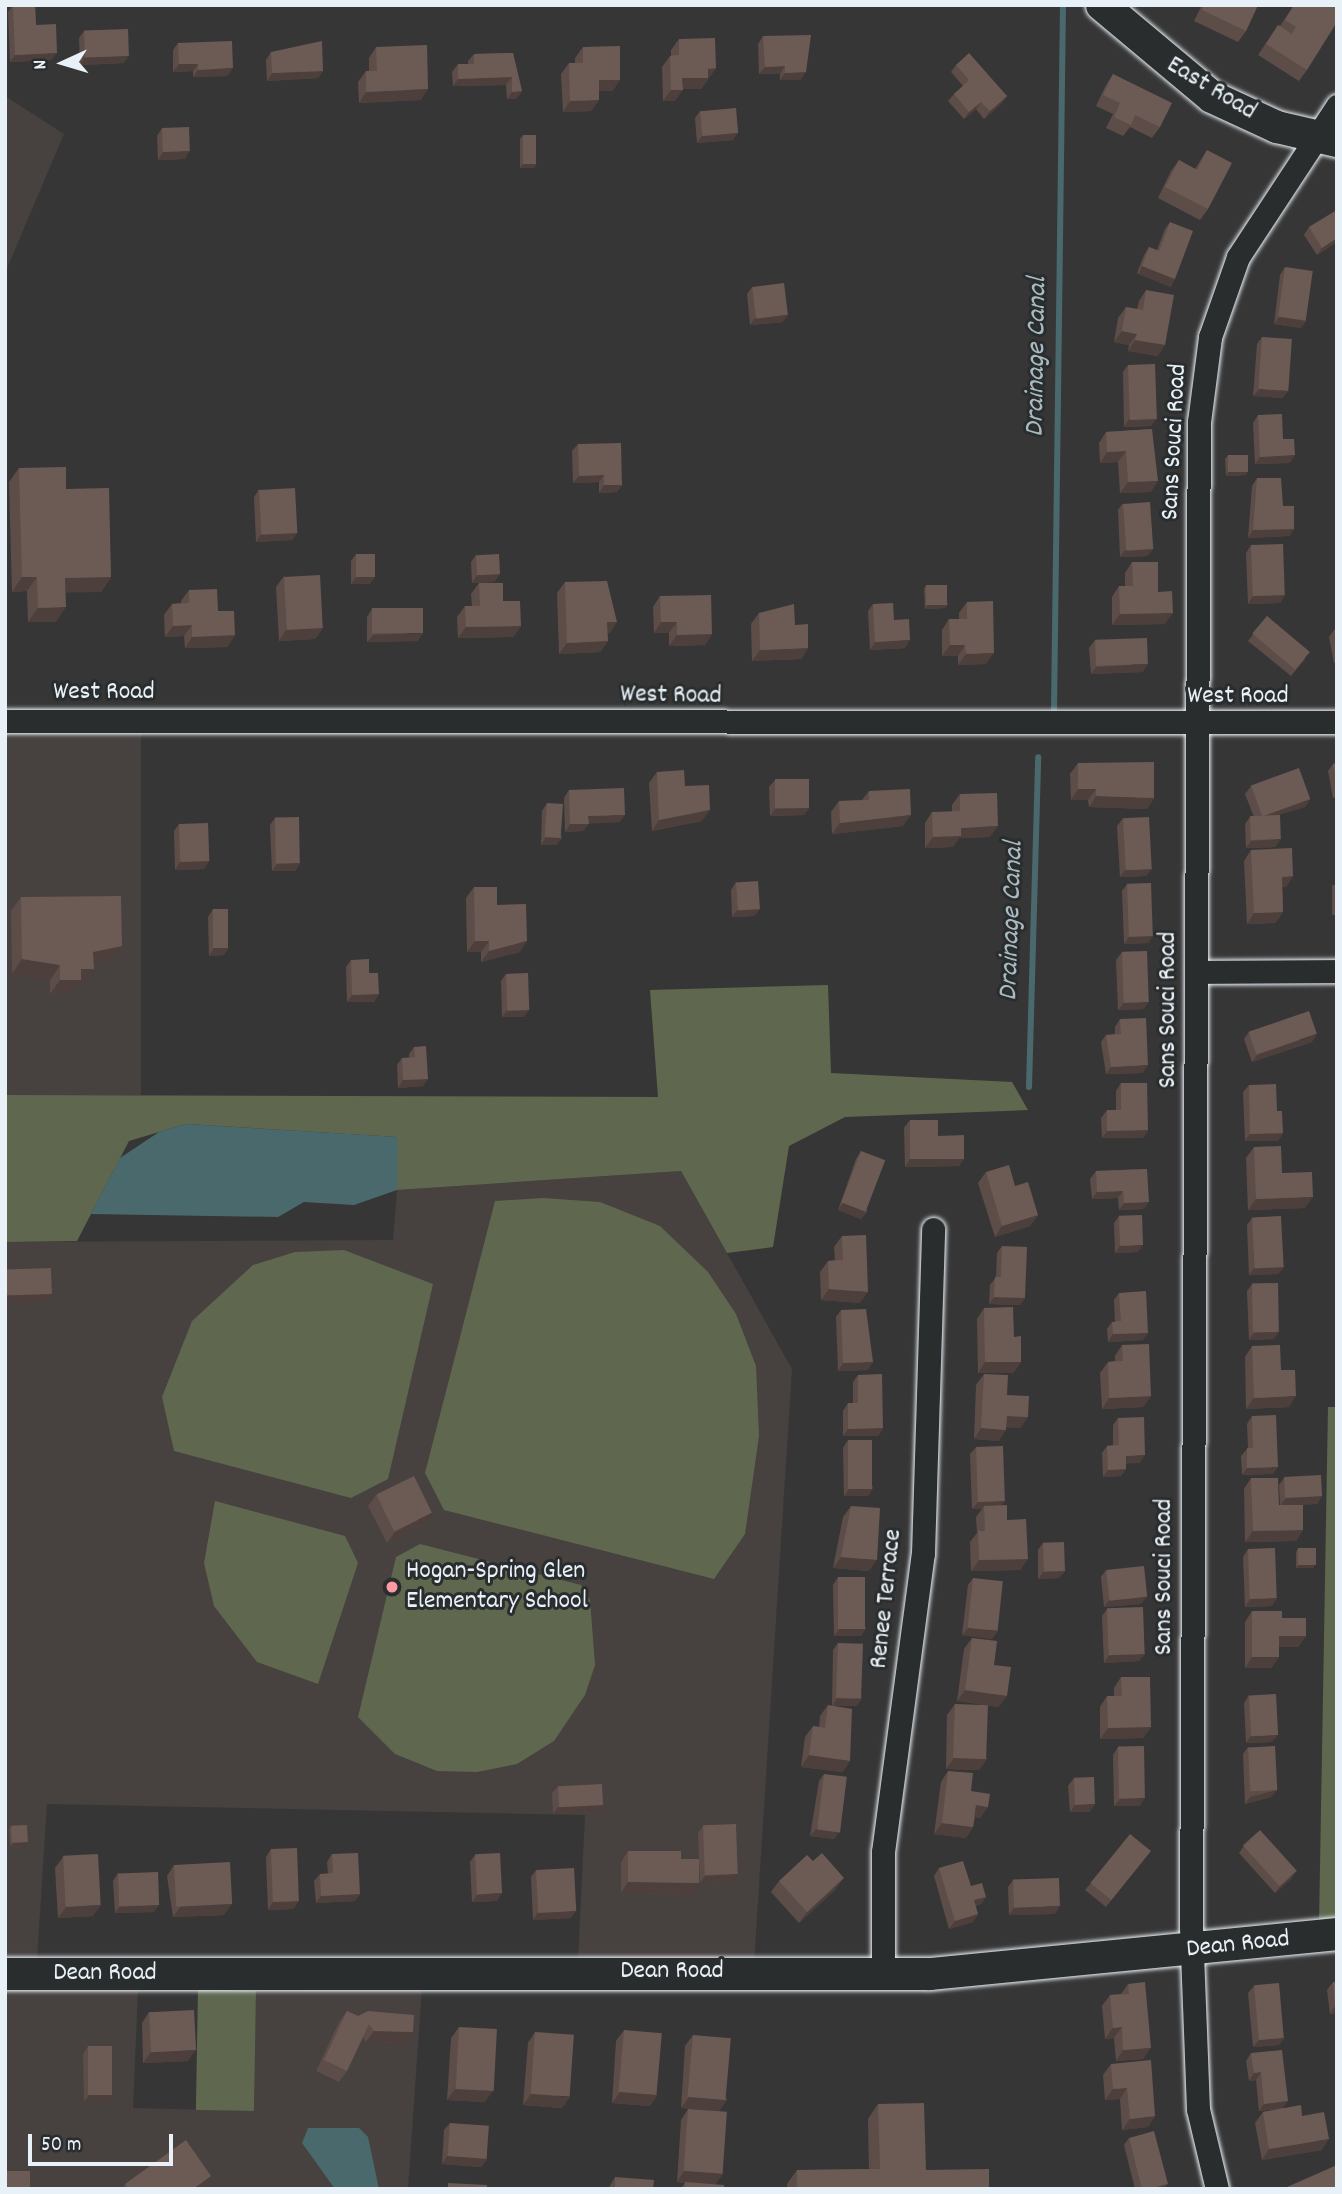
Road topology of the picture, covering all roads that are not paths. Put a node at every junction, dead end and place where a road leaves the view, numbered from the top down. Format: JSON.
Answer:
{"nodes":[{"id":1,"x":1102,"y":5,"type":"edge"},
{"id":2,"x":1337,"y":106,"type":"edge"},
{"id":3,"x":1326,"y":139,"type":"edge"},
{"id":4,"x":5,"y":721,"type":"edge"},
{"id":5,"x":1337,"y":722,"type":"edge"},
{"id":6,"x":1198,"y":724,"type":"junction"},
{"id":7,"x":1337,"y":971,"type":"edge"},
{"id":8,"x":1197,"y":972,"type":"junction"},
{"id":9,"x":933,"y":1229,"type":"dead end"},
{"id":10,"x":1337,"y":1934,"type":"edge"},
{"id":11,"x":1196,"y":1949,"type":"junction"},
{"id":12,"x":5,"y":1974,"type":"edge"},
{"id":13,"x":883,"y":1974,"type":"junction"},
{"id":14,"x":1217,"y":2189,"type":"edge"}],
"edges":[{"from":1,"to":3,"type":"main road","name":"East Road"},
{"from":2,"to":3,"type":"street","name":"Sans Souci Road"},
{"from":3,"to":6,"type":"street","name":"Sans Souci Road"},
{"from":4,"to":6,"type":"street","name":"West Road"},
{"from":5,"to":6,"type":"street","name":"West Road"},
{"from":6,"to":8,"type":"street","name":"Sans Souci Road"},
{"from":7,"to":8,"type":"street"},
{"from":8,"to":11,"type":"street","name":"Sans Souci Road"},
{"from":9,"to":13,"type":"street","name":"Renee Terrace"},
{"from":10,"to":11,"type":"main road","name":"Dean Road"},
{"from":11,"to":13,"type":"main road","name":"Dean Road"},
{"from":11,"to":14,"type":"street","name":"Sans Souci Road"},
{"from":12,"to":13,"type":"main road","name":"Dean Road"}]}
